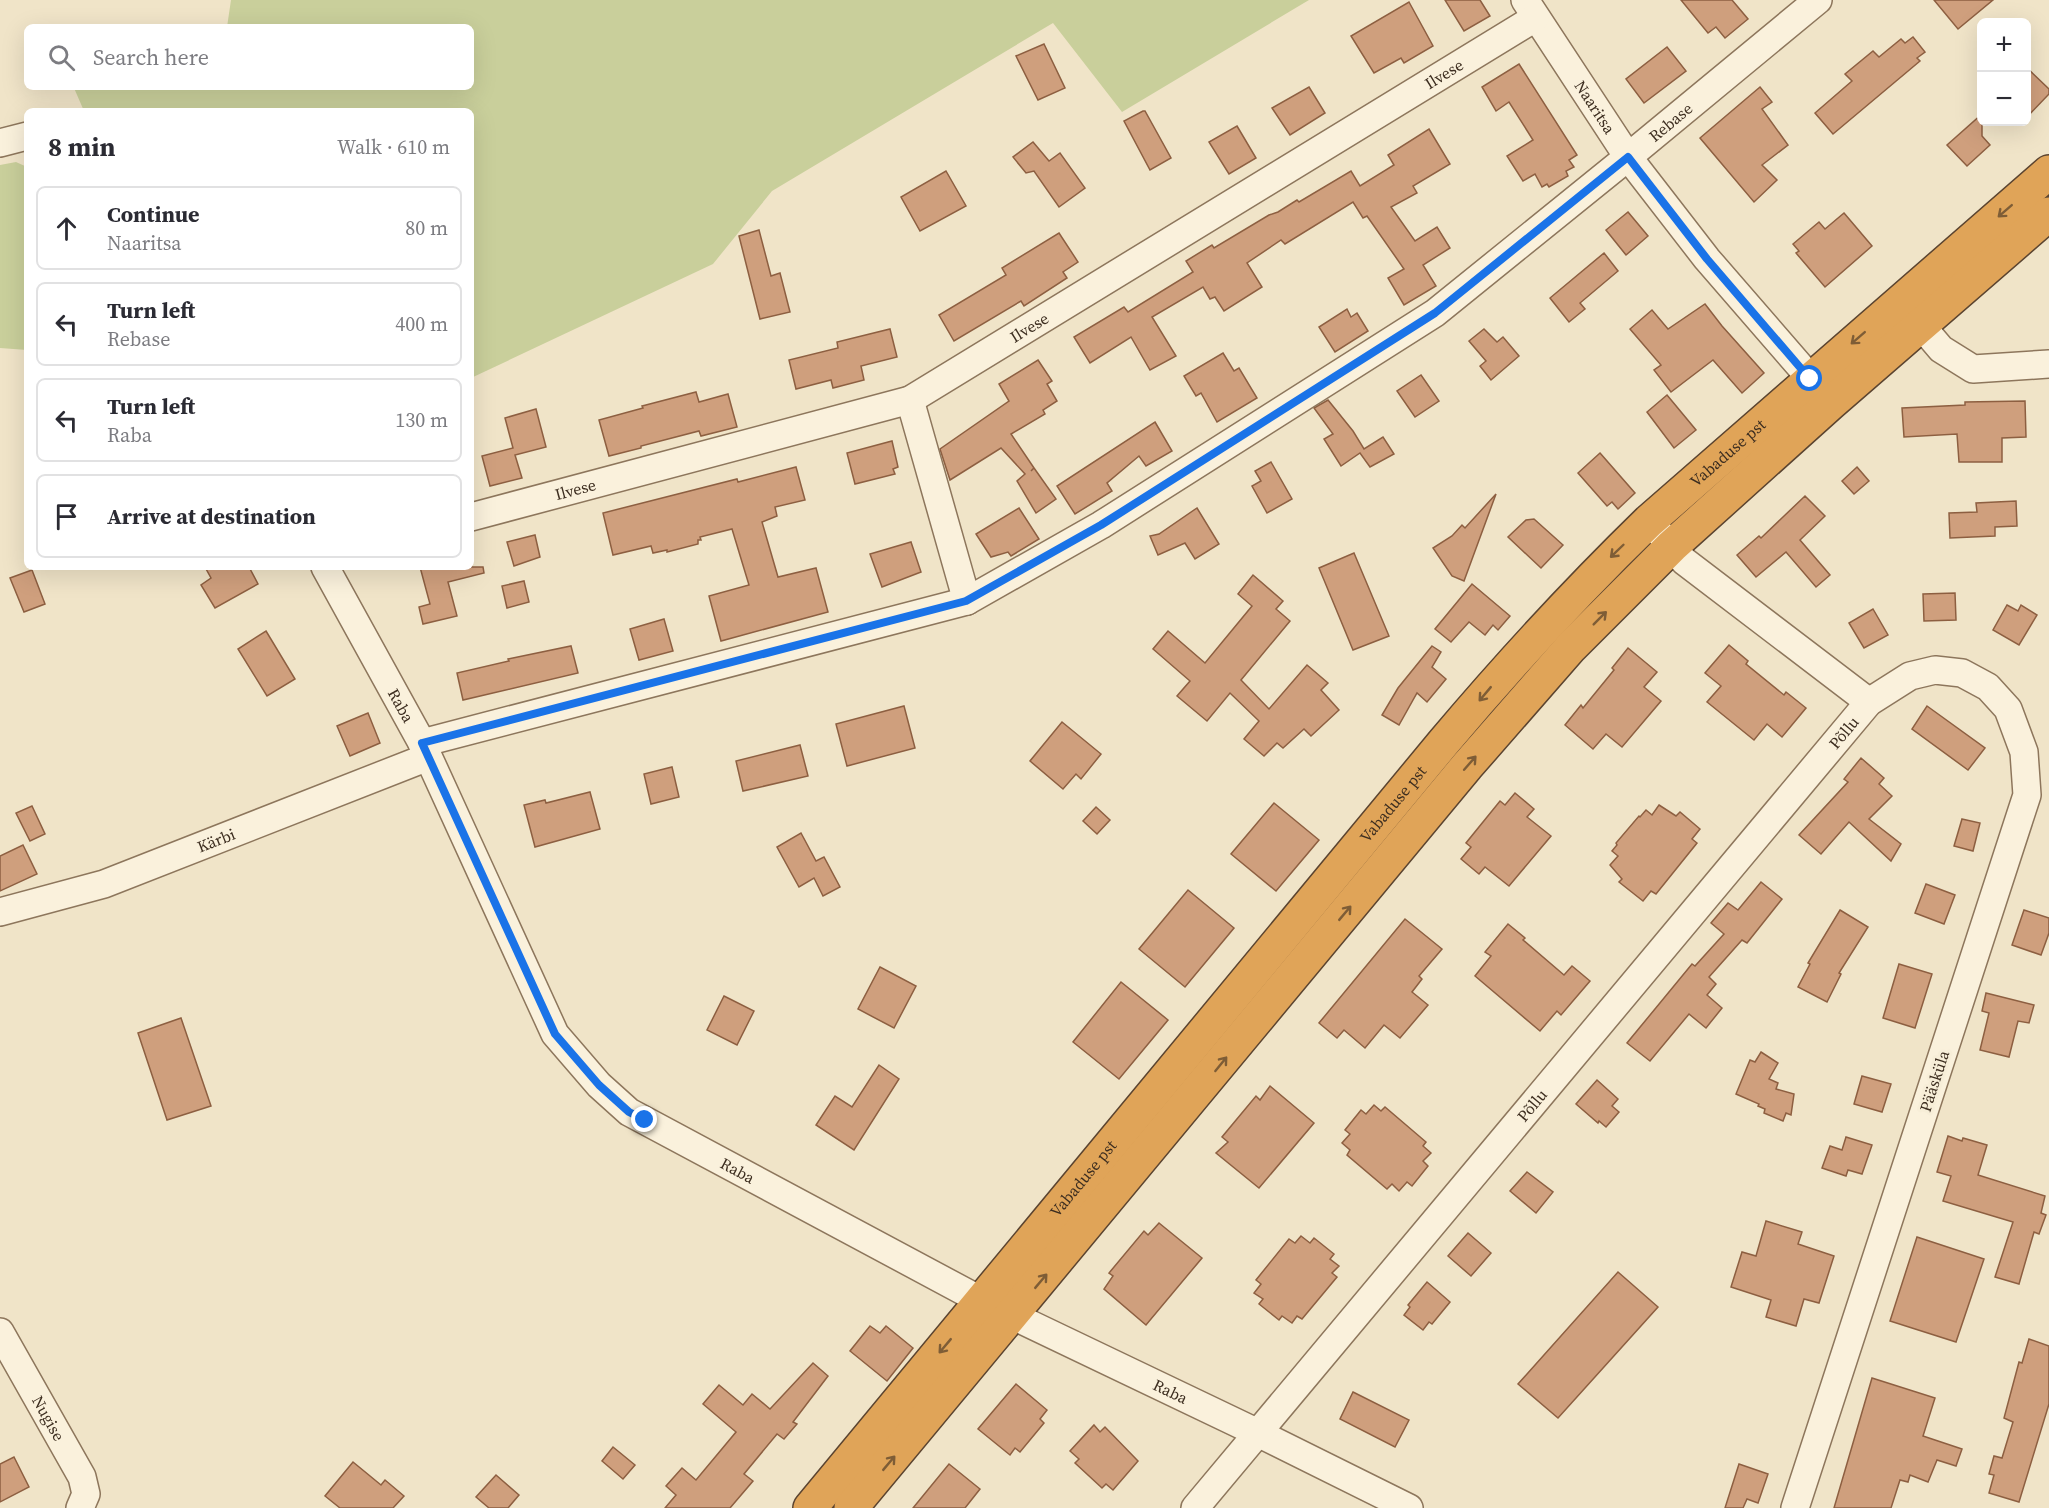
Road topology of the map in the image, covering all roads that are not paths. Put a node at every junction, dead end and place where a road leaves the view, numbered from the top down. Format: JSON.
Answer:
{"nodes":[{"id":1,"x":1818,"y":0,"type":"edge"},
{"id":2,"x":1530,"y":9,"type":"edge"},
{"id":3,"x":24,"y":137,"type":"edge"},
{"id":4,"x":0,"y":143,"type":"edge"},
{"id":5,"x":1628,"y":157,"type":"junction"},
{"id":6,"x":2049,"y":172,"type":"edge"},
{"id":7,"x":2049,"y":214,"type":"edge"},
{"id":8,"x":1901,"y":301,"type":"junction"},
{"id":9,"x":1922,"y":326,"type":"junction"},
{"id":10,"x":2049,"y":364,"type":"edge"},
{"id":11,"x":1821,"y":391,"type":"junction"},
{"id":12,"x":910,"y":400,"type":"junction"},
{"id":13,"x":474,"y":516,"type":"edge"},
{"id":14,"x":1649,"y":520,"type":"junction"},
{"id":15,"x":1672,"y":546,"type":"junction"},
{"id":16,"x":327,"y":570,"type":"edge"},
{"id":17,"x":966,"y":601,"type":"junction"},
{"id":18,"x":1962,"y":673,"type":"joint"},
{"id":19,"x":1869,"y":702,"type":"junction"},
{"id":20,"x":425,"y":750,"type":"junction"},
{"id":21,"x":2038,"y":799,"type":"edge"},
{"id":22,"x":0,"y":912,"type":"edge"},
{"id":23,"x":982,"y":1301,"type":"junction"},
{"id":24,"x":1013,"y":1314,"type":"junction"},
{"id":25,"x":0,"y":1332,"type":"edge"},
{"id":26,"x":1258,"y":1433,"type":"junction"},
{"id":27,"x":80,"y":1508,"type":"edge"},
{"id":28,"x":810,"y":1508,"type":"edge"},
{"id":29,"x":852,"y":1508,"type":"edge"},
{"id":30,"x":1195,"y":1508,"type":"edge"},
{"id":31,"x":1409,"y":1508,"type":"edge"},
{"id":32,"x":1795,"y":1508,"type":"edge"}],
"edges":[{"from":1,"to":5,"type":"street","name":"Rebase"},
{"from":2,"to":5,"type":"street","name":"Naaritsa"},
{"from":2,"to":12,"type":"street","name":"Ilvese"},
{"from":3,"to":4,"type":"street"},
{"from":5,"to":11,"type":"street","name":"Naaritsa"},
{"from":5,"to":17,"type":"street","name":"Rebase"},
{"from":6,"to":8,"type":"highway","name":"Vabaduse pst","one_way":true},
{"from":7,"to":9,"type":"highway","name":"Vabaduse pst"},
{"from":8,"to":9,"type":"street"},
{"from":8,"to":11,"type":"highway","name":"Vabaduse pst","one_way":true},
{"from":9,"to":10,"type":"street"},
{"from":9,"to":11,"type":"highway","name":"Vabaduse pst"},
{"from":11,"to":14,"type":"highway","name":"Vabaduse pst"},
{"from":11,"to":15,"type":"highway","name":"Vabaduse pst"},
{"from":12,"to":13,"type":"street","name":"Ilvese"},
{"from":12,"to":17,"type":"street"},
{"from":14,"to":15,"type":"street","name":"Põllu"},
{"from":14,"to":23,"type":"highway","name":"Vabaduse pst","one_way":true},
{"from":15,"to":19,"type":"street","name":"Põllu"},
{"from":24,"to":15,"type":"highway","name":"Vabaduse pst","one_way":true},
{"from":16,"to":20,"type":"street","name":"Raba"},
{"from":17,"to":20,"type":"street","name":"Rebase"},
{"from":18,"to":19,"type":"street","name":"Põllu"},
{"from":18,"to":21,"type":"street","name":"Pääsküla"},
{"from":19,"to":26,"type":"street","name":"Põllu"},
{"from":20,"to":22,"type":"street","name":"Kärbi"},
{"from":20,"to":23,"type":"street","name":"Raba"},
{"from":21,"to":32,"type":"street","name":"Pääsküla"},
{"from":23,"to":24,"type":"street","name":"Raba"},
{"from":23,"to":28,"type":"highway","name":"Vabaduse pst","one_way":true},
{"from":24,"to":26,"type":"street","name":"Raba"},
{"from":29,"to":24,"type":"highway","name":"Vabaduse pst","one_way":true},
{"from":25,"to":27,"type":"street","name":"Nugise"},
{"from":26,"to":30,"type":"street","name":"Põllu"},
{"from":26,"to":31,"type":"street","name":"Raba"}]}
